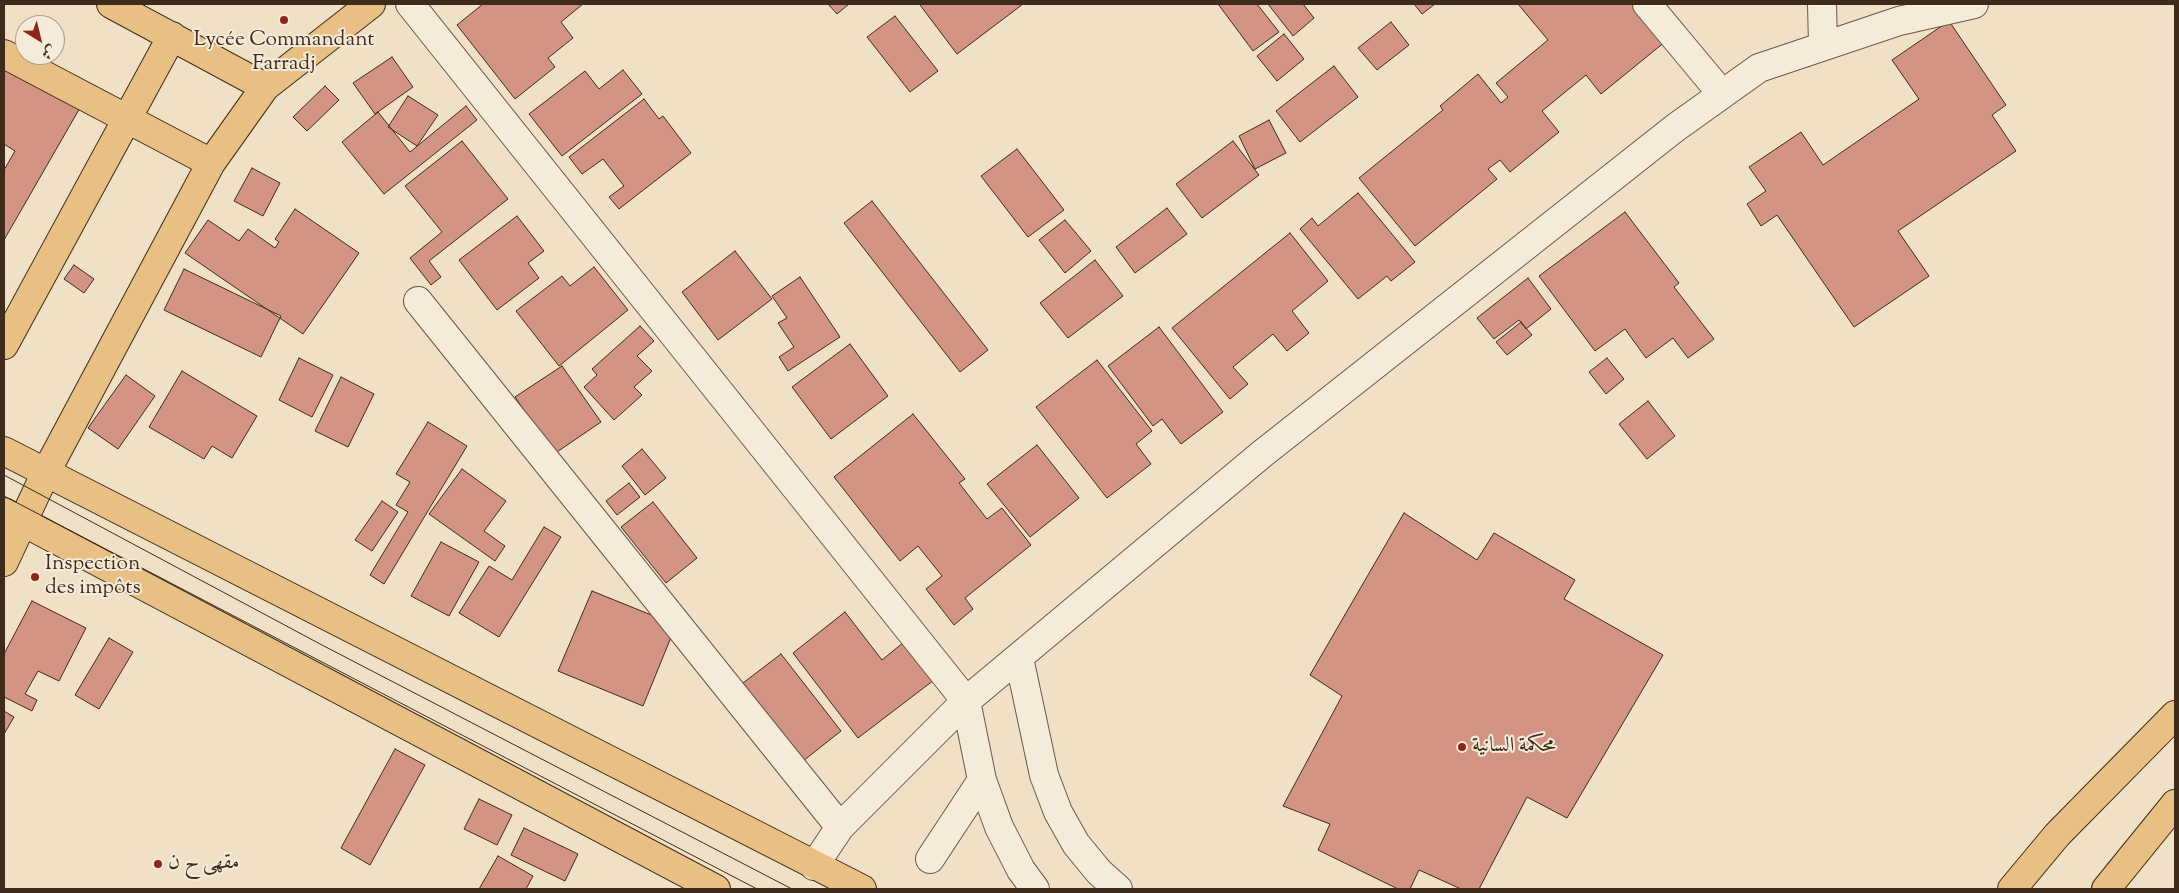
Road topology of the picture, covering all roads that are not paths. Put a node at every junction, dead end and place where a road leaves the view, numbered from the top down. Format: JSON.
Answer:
{"nodes":[{"id":1,"x":111,"y":4,"type":"edge"},
{"id":2,"x":371,"y":4,"type":"edge"},
{"id":3,"x":410,"y":4,"type":"edge"},
{"id":4,"x":1646,"y":4,"type":"edge"},
{"id":5,"x":1822,"y":4,"type":"edge"},
{"id":6,"x":1974,"y":4,"type":"edge"},
{"id":7,"x":172,"y":36,"type":"junction"},
{"id":8,"x":1824,"y":46,"type":"junction"},
{"id":9,"x":4,"y":54,"type":"edge"},
{"id":10,"x":265,"y":87,"type":"junction"},
{"id":11,"x":1722,"y":94,"type":"junction"},
{"id":12,"x":128,"y":117,"type":"junction"},
{"id":13,"x":211,"y":162,"type":"junction"},
{"id":14,"x":418,"y":301,"type":"dead end"},
{"id":15,"x":4,"y":345,"type":"edge"},
{"id":16,"x":4,"y":451,"type":"edge"},
{"id":17,"x":46,"y":472,"type":"junction"},
{"id":18,"x":13,"y":518,"type":"edge"},
{"id":19,"x":4,"y":562,"type":"edge"},
{"id":20,"x":1019,"y":658,"type":"junction"},
{"id":21,"x":966,"y":701,"type":"junction"},
{"id":22,"x":2175,"y":715,"type":"edge"},
{"id":23,"x":982,"y":780,"type":"junction"},
{"id":24,"x":2175,"y":804,"type":"edge"},
{"id":25,"x":840,"y":827,"type":"junction"},
{"id":26,"x":930,"y":859,"type":"dead end"},
{"id":27,"x":814,"y":866,"type":"junction"},
{"id":28,"x":716,"y":889,"type":"edge"},
{"id":29,"x":862,"y":889,"type":"edge"},
{"id":30,"x":1035,"y":889,"type":"edge"},
{"id":31,"x":1118,"y":889,"type":"edge"},
{"id":32,"x":2012,"y":889,"type":"edge"},
{"id":33,"x":2106,"y":889,"type":"edge"}],
"edges":[{"from":1,"to":7,"type":"main road"},
{"from":2,"to":10,"type":"main road"},
{"from":3,"to":21,"type":"street"},
{"from":4,"to":11,"type":"street"},
{"from":5,"to":8,"type":"street"},
{"from":6,"to":8,"type":"street"},
{"from":7,"to":10,"type":"main road"},
{"from":7,"to":12,"type":"main road"},
{"from":8,"to":11,"type":"street"},
{"from":9,"to":12,"type":"main road"},
{"from":10,"to":13,"type":"main road"},
{"from":11,"to":20,"type":"street"},
{"from":12,"to":13,"type":"main road"},
{"from":12,"to":15,"type":"main road"},
{"from":13,"to":17,"type":"main road"},
{"from":14,"to":25,"type":"street"},
{"from":16,"to":17,"type":"main road"},
{"from":17,"to":18,"type":"main road"},
{"from":17,"to":27,"type":"main road"},
{"from":18,"to":19,"type":"main road"},
{"from":18,"to":28,"type":"main road"},
{"from":20,"to":21,"type":"street"},
{"from":20,"to":31,"type":"street"},
{"from":21,"to":23,"type":"street"},
{"from":21,"to":25,"type":"street"},
{"from":22,"to":32,"type":"main road"},
{"from":23,"to":26,"type":"street"},
{"from":23,"to":30,"type":"street"},
{"from":24,"to":33,"type":"main road"},
{"from":25,"to":27,"type":"street"},
{"from":27,"to":29,"type":"main road"}]}
